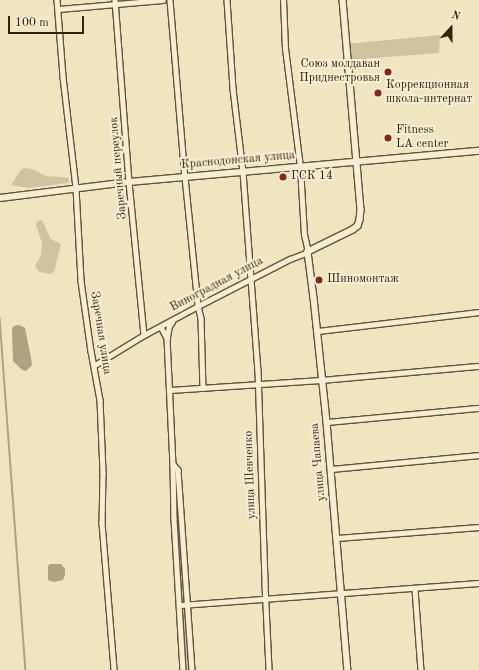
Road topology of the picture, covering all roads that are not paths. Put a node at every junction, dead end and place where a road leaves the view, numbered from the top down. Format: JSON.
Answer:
{"nodes":[{"id":1,"x":57,"y":0,"type":"edge"},
{"id":2,"x":163,"y":0,"type":"edge"},
{"id":3,"x":170,"y":0,"type":"edge"},
{"id":4,"x":227,"y":0,"type":"edge"},
{"id":5,"x":283,"y":0,"type":"edge"},
{"id":6,"x":343,"y":0,"type":"edge"},
{"id":7,"x":115,"y":2,"type":"edge"},
{"id":8,"x":58,"y":9,"type":"junction"},
{"id":9,"x":479,"y":151,"type":"edge"},
{"id":10,"x":356,"y":162,"type":"junction"},
{"id":11,"x":300,"y":167,"type":"junction"},
{"id":12,"x":243,"y":172,"type":"junction"},
{"id":13,"x":185,"y":177,"type":"junction"},
{"id":14,"x":129,"y":182,"type":"junction"},
{"id":15,"x":76,"y":188,"type":"junction"},
{"id":16,"x":0,"y":198,"type":"edge"},
{"id":17,"x":308,"y":252,"type":"junction"},
{"id":18,"x":252,"y":279,"type":"junction"},
{"id":19,"x":198,"y":306,"type":"junction"},
{"id":20,"x":479,"y":312,"type":"edge"},
{"id":21,"x":173,"y":321,"type":"junction"},
{"id":22,"x":161,"y":327,"type":"junction"},
{"id":23,"x":318,"y":331,"type":"junction"},
{"id":24,"x":144,"y":335,"type":"junction"},
{"id":25,"x":166,"y":338,"type":"junction"},
{"id":26,"x":95,"y":365,"type":"junction"},
{"id":27,"x":479,"y":366,"type":"edge"},
{"id":28,"x":322,"y":380,"type":"junction"},
{"id":29,"x":258,"y":385,"type":"junction"},
{"id":30,"x":203,"y":388,"type":"junction"},
{"id":31,"x":170,"y":390,"type":"junction"},
{"id":32,"x":479,"y":408,"type":"edge"},
{"id":33,"x":327,"y":422,"type":"junction"},
{"id":34,"x":479,"y":456,"type":"edge"},
{"id":35,"x":173,"y":464,"type":"junction"},
{"id":36,"x":331,"y":469,"type":"junction"},
{"id":37,"x":479,"y":527,"type":"edge"},
{"id":38,"x":337,"y":538,"type":"junction"},
{"id":39,"x":479,"y":583,"type":"edge"},
{"id":40,"x":415,"y":589,"type":"junction"},
{"id":41,"x":343,"y":594,"type":"junction"},
{"id":42,"x":266,"y":600,"type":"junction"},
{"id":43,"x":180,"y":605,"type":"junction"},
{"id":44,"x":189,"y":605,"type":"junction"},
{"id":45,"x":114,"y":670,"type":"edge"},
{"id":46,"x":183,"y":670,"type":"edge"},
{"id":47,"x":192,"y":670,"type":"edge"},
{"id":48,"x":270,"y":670,"type":"edge"},
{"id":49,"x":348,"y":670,"type":"edge"},
{"id":50,"x":421,"y":670,"type":"edge"}],
"edges":[{"from":1,"to":8,"type":"street","name":"Заречная улица"},
{"from":2,"to":7,"type":"street"},
{"from":3,"to":13,"type":"street"},
{"from":4,"to":12,"type":"street","name":"улица Шевченко"},
{"from":5,"to":11,"type":"street"},
{"from":6,"to":10,"type":"street"},
{"from":7,"to":8,"type":"street"},
{"from":7,"to":14,"type":"street","name":"Заречный переулок"},
{"from":8,"to":15,"type":"street","name":"Заречная улица"},
{"from":9,"to":10,"type":"street","name":"Краснодонская улица"},
{"from":10,"to":11,"type":"street","name":"Краснодонская улица"},
{"from":10,"to":17,"type":"street","name":"Виноградная улица"},
{"from":11,"to":12,"type":"street","name":"Краснодонская улица"},
{"from":11,"to":17,"type":"street"},
{"from":12,"to":13,"type":"street","name":"Краснодонская улица"},
{"from":12,"to":18,"type":"street","name":"улица Шевченко"},
{"from":13,"to":14,"type":"street","name":"Краснодонская улица"},
{"from":13,"to":19,"type":"street"},
{"from":14,"to":15,"type":"street","name":"Краснодонская улица"},
{"from":14,"to":24,"type":"street","name":"Заречный переулок"},
{"from":15,"to":16,"type":"street","name":"Краснодонская улица"},
{"from":15,"to":26,"type":"street","name":"Заречная улица"},
{"from":17,"to":18,"type":"street","name":"Виноградная улица"},
{"from":17,"to":23,"type":"street","name":"улица Чапаева"},
{"from":18,"to":19,"type":"street","name":"Виноградная улица"},
{"from":18,"to":29,"type":"street","name":"улица Шевченко"},
{"from":19,"to":21,"type":"street","name":"Виноградная улица"},
{"from":19,"to":30,"type":"street"},
{"from":20,"to":23,"type":"street"},
{"from":21,"to":22,"type":"street","name":"Виноградная улица"},
{"from":21,"to":25,"type":"street"},
{"from":22,"to":24,"type":"street","name":"Виноградная улица"},
{"from":22,"to":25,"type":"street"},
{"from":23,"to":28,"type":"street","name":"улица Чапаева"},
{"from":24,"to":26,"type":"street","name":"Виноградная улица"},
{"from":25,"to":31,"type":"street"},
{"from":26,"to":45,"type":"street","name":"Заречная улица"},
{"from":27,"to":28,"type":"street"},
{"from":28,"to":29,"type":"street"},
{"from":28,"to":33,"type":"street","name":"улица Чапаева"},
{"from":29,"to":30,"type":"street"},
{"from":29,"to":42,"type":"street","name":"улица Шевченко"},
{"from":30,"to":31,"type":"street"},
{"from":31,"to":35,"type":"street"},
{"from":32,"to":33,"type":"street"},
{"from":33,"to":36,"type":"street","name":"улица Чапаева"},
{"from":34,"to":36,"type":"street"},
{"from":35,"to":43,"type":"street"},
{"from":35,"to":44,"type":"street"},
{"from":36,"to":38,"type":"street","name":"улица Чапаева"},
{"from":37,"to":38,"type":"street"},
{"from":38,"to":41,"type":"street","name":"улица Чапаева"},
{"from":39,"to":40,"type":"street"},
{"from":40,"to":41,"type":"street"},
{"from":40,"to":50,"type":"street"},
{"from":41,"to":42,"type":"street"},
{"from":41,"to":49,"type":"street","name":"улица Чапаева"},
{"from":42,"to":44,"type":"street"},
{"from":42,"to":48,"type":"street","name":"улица Шевченко"},
{"from":43,"to":44,"type":"street"},
{"from":43,"to":46,"type":"street"},
{"from":44,"to":47,"type":"street"}]}
